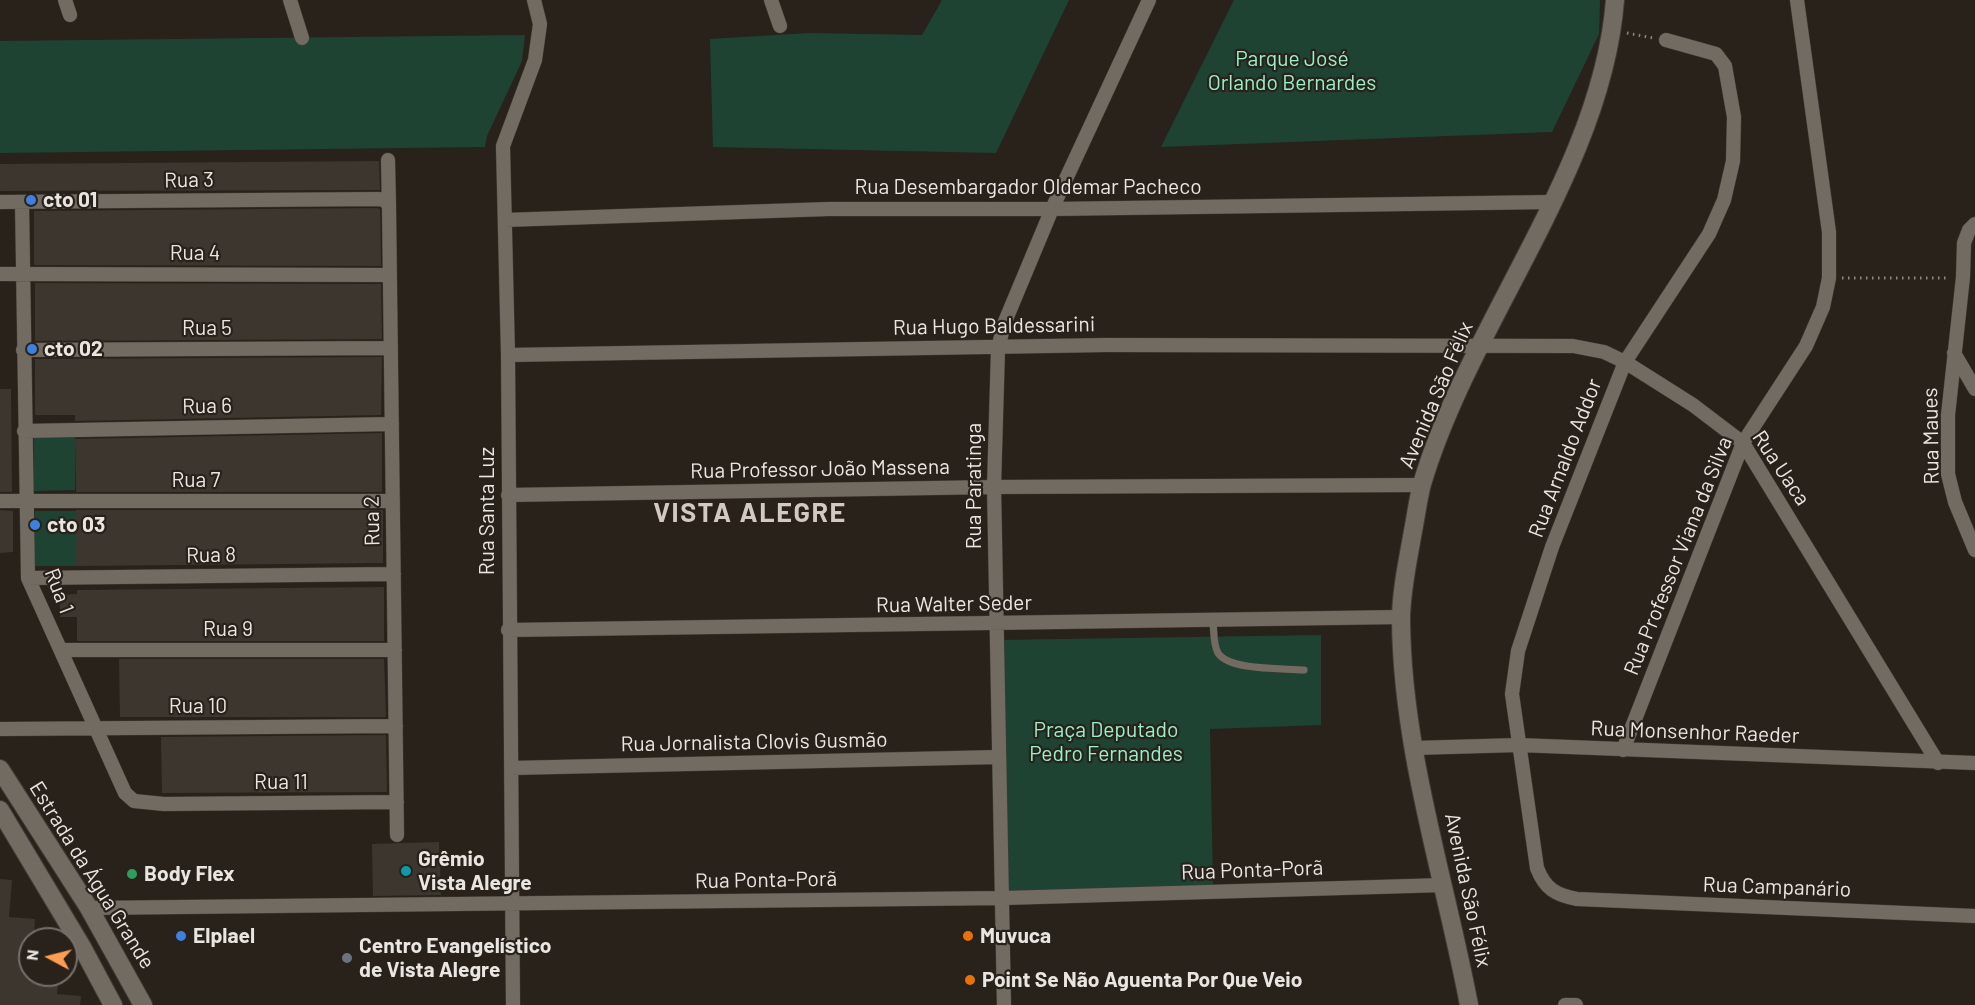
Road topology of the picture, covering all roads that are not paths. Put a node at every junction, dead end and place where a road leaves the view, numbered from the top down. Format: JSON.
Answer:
{"nodes":[{"id":1,"x":65,"y":0,"type":"edge"},
{"id":2,"x":290,"y":0,"type":"edge"},
{"id":3,"x":534,"y":0,"type":"edge"},
{"id":4,"x":771,"y":0,"type":"edge"},
{"id":5,"x":1149,"y":0,"type":"edge"},
{"id":6,"x":1615,"y":0,"type":"edge"},
{"id":7,"x":1797,"y":0,"type":"edge"},
{"id":8,"x":70,"y":15,"type":"dead end"},
{"id":9,"x":780,"y":26,"type":"dead end"},
{"id":10,"x":302,"y":38,"type":"dead end"},
{"id":11,"x":1666,"y":40,"type":"road end"},
{"id":12,"x":388,"y":160,"type":"dead end"},
{"id":13,"x":0,"y":202,"type":"edge"},
{"id":14,"x":22,"y":202,"type":"junction"},
{"id":15,"x":383,"y":202,"type":"junction"},
{"id":16,"x":1551,"y":202,"type":"junction"},
{"id":17,"x":1052,"y":209,"type":"junction"},
{"id":18,"x":505,"y":220,"type":"junction"},
{"id":19,"x":1975,"y":224,"type":"edge"},
{"id":20,"x":0,"y":274,"type":"edge"},
{"id":21,"x":24,"y":274,"type":"junction"},
{"id":22,"x":390,"y":275,"type":"junction"},
{"id":23,"x":1480,"y":346,"type":"junction"},
{"id":24,"x":391,"y":348,"type":"junction"},
{"id":25,"x":998,"y":349,"type":"junction"},
{"id":26,"x":23,"y":350,"type":"junction"},
{"id":27,"x":1954,"y":352,"type":"junction"},
{"id":28,"x":508,"y":355,"type":"junction"},
{"id":29,"x":1625,"y":362,"type":"junction"},
{"id":30,"x":1975,"y":389,"type":"edge"},
{"id":31,"x":392,"y":424,"type":"junction"},
{"id":32,"x":24,"y":431,"type":"junction"},
{"id":33,"x":1743,"y":443,"type":"junction"},
{"id":34,"x":1422,"y":485,"type":"junction"},
{"id":35,"x":994,"y":487,"type":"junction"},
{"id":36,"x":508,"y":495,"type":"junction"},
{"id":37,"x":0,"y":501,"type":"edge"},
{"id":38,"x":25,"y":501,"type":"junction"},
{"id":39,"x":393,"y":501,"type":"junction"},
{"id":40,"x":1975,"y":550,"type":"edge"},
{"id":41,"x":394,"y":574,"type":"junction"},
{"id":42,"x":28,"y":578,"type":"junction"},
{"id":43,"x":1401,"y":617,"type":"junction"},
{"id":44,"x":1213,"y":621,"type":"junction"},
{"id":45,"x":996,"y":624,"type":"junction"},
{"id":46,"x":508,"y":630,"type":"junction"},
{"id":47,"x":61,"y":650,"type":"junction"},
{"id":48,"x":395,"y":650,"type":"junction"},
{"id":49,"x":1304,"y":670,"type":"dead end"},
{"id":50,"x":396,"y":726,"type":"junction"},
{"id":51,"x":96,"y":728,"type":"junction"},
{"id":52,"x":0,"y":729,"type":"edge"},
{"id":53,"x":1519,"y":745,"type":"junction"},
{"id":54,"x":1413,"y":748,"type":"junction"},
{"id":55,"x":1623,"y":750,"type":"junction"},
{"id":56,"x":999,"y":757,"type":"junction"},
{"id":57,"x":1938,"y":763,"type":"junction"},
{"id":58,"x":1975,"y":763,"type":"edge"},
{"id":59,"x":511,"y":768,"type":"junction"},
{"id":60,"x":0,"y":769,"type":"edge"},
{"id":61,"x":397,"y":802,"type":"junction"},
{"id":62,"x":164,"y":804,"type":"joint"},
{"id":63,"x":0,"y":810,"type":"edge"},
{"id":64,"x":397,"y":835,"type":"dead end"},
{"id":65,"x":1444,"y":885,"type":"junction"},
{"id":66,"x":1004,"y":898,"type":"junction"},
{"id":67,"x":1577,"y":899,"type":"joint"},
{"id":68,"x":512,"y":904,"type":"junction"},
{"id":69,"x":89,"y":908,"type":"junction"},
{"id":70,"x":1975,"y":916,"type":"edge"},
{"id":71,"x":113,"y":1005,"type":"edge"},
{"id":72,"x":143,"y":1005,"type":"edge"},
{"id":73,"x":513,"y":1005,"type":"edge"},
{"id":74,"x":1004,"y":1005,"type":"edge"},
{"id":75,"x":1469,"y":1005,"type":"edge"},
{"id":76,"x":1565,"y":1005,"type":"edge"},
{"id":77,"x":1576,"y":1005,"type":"edge"}],
"edges":[{"from":1,"to":8,"type":"street"},
{"from":2,"to":10,"type":"street"},
{"from":3,"to":18,"type":"street","name":"Rua Santa Luz"},
{"from":4,"to":9,"type":"street"},
{"from":5,"to":17,"type":"street","name":"Rua Paratinga"},
{"from":6,"to":16,"type":"street","name":"Avenida São Félix"},
{"from":7,"to":33,"type":"street","name":"Rua Professor Viana da Silva"},
{"from":11,"to":29,"type":"street","name":"Rua Arnaldo Addor"},
{"from":12,"to":15,"type":"street","name":"Rua 2"},
{"from":13,"to":14,"type":"street","name":"Rua 3"},
{"from":14,"to":15,"type":"street","name":"Rua 3"},
{"from":14,"to":21,"type":"street","name":"Rua 1"},
{"from":15,"to":22,"type":"street","name":"Rua 2"},
{"from":16,"to":17,"type":"street","name":"Rua Desembargador Oldemar Pacheco"},
{"from":16,"to":23,"type":"street","name":"Avenida São Félix"},
{"from":17,"to":18,"type":"street","name":"Rua Desembargador Oldemar Pacheco"},
{"from":17,"to":25,"type":"street","name":"Rua Paratinga"},
{"from":18,"to":28,"type":"street","name":"Rua Santa Luz"},
{"from":19,"to":27,"type":"street","name":"Rua Maues"},
{"from":20,"to":21,"type":"street","name":"Rua 4"},
{"from":21,"to":22,"type":"street","name":"Rua 4"},
{"from":21,"to":26,"type":"street","name":"Rua 1"},
{"from":22,"to":24,"type":"street","name":"Rua 2"},
{"from":23,"to":25,"type":"street","name":"Rua Hugo Baldessarini"},
{"from":23,"to":29,"type":"street","name":"Rua Uaca"},
{"from":23,"to":34,"type":"street","name":"Avenida São Félix"},
{"from":24,"to":26,"type":"street","name":"Rua 5"},
{"from":24,"to":31,"type":"street","name":"Rua 2"},
{"from":25,"to":28,"type":"street","name":"Rua Hugo Baldessarini"},
{"from":25,"to":35,"type":"street","name":"Rua Paratinga"},
{"from":26,"to":32,"type":"street","name":"Rua 1"},
{"from":27,"to":30,"type":"street","name":"Rua Maues"},
{"from":27,"to":40,"type":"street","name":"Rua Maues"},
{"from":28,"to":36,"type":"street","name":"Rua Santa Luz"},
{"from":29,"to":33,"type":"street","name":"Rua Uaca"},
{"from":29,"to":53,"type":"street","name":"Rua Arnaldo Addor"},
{"from":31,"to":32,"type":"street","name":"Rua 6"},
{"from":31,"to":39,"type":"street","name":"Rua 2"},
{"from":32,"to":38,"type":"street","name":"Rua 1"},
{"from":33,"to":55,"type":"street","name":"Rua Professor Viana da Silva"},
{"from":33,"to":57,"type":"street","name":"Rua Uaca"},
{"from":34,"to":35,"type":"street","name":"Rua Professor João Massena"},
{"from":34,"to":43,"type":"street","name":"Avenida São Félix"},
{"from":35,"to":36,"type":"street","name":"Rua Professor João Massena"},
{"from":35,"to":45,"type":"street","name":"Rua Paratinga"},
{"from":36,"to":46,"type":"street","name":"Rua Santa Luz"},
{"from":37,"to":38,"type":"street","name":"Rua 7"},
{"from":38,"to":39,"type":"street","name":"Rua 7"},
{"from":38,"to":42,"type":"street","name":"Rua 1"},
{"from":39,"to":41,"type":"street","name":"Rua 2"},
{"from":41,"to":42,"type":"street","name":"Rua 8"},
{"from":41,"to":48,"type":"street","name":"Rua 2"},
{"from":42,"to":47,"type":"street","name":"Rua 1"},
{"from":43,"to":44,"type":"street","name":"Rua Walter Seder"},
{"from":43,"to":54,"type":"street","name":"Avenida São Félix"},
{"from":44,"to":45,"type":"street","name":"Rua Walter Seder"},
{"from":44,"to":49,"type":"lane"},
{"from":45,"to":46,"type":"street","name":"Rua Walter Seder"},
{"from":45,"to":56,"type":"street","name":"Rua Paratinga"},
{"from":46,"to":59,"type":"street","name":"Rua Santa Luz"},
{"from":47,"to":48,"type":"street","name":"Rua 9"},
{"from":47,"to":51,"type":"street","name":"Rua 1"},
{"from":48,"to":50,"type":"street","name":"Rua 2"},
{"from":50,"to":51,"type":"street","name":"Rua 10"},
{"from":50,"to":61,"type":"street","name":"Rua 2"},
{"from":51,"to":52,"type":"street","name":"Rua 10"},
{"from":51,"to":62,"type":"street","name":"Rua 1"},
{"from":53,"to":54,"type":"street","name":"Rua Monsenhor Raeder"},
{"from":53,"to":55,"type":"street","name":"Rua Monsenhor Raeder"},
{"from":53,"to":67,"type":"street","name":"Rua Arnaldo Addor"},
{"from":54,"to":65,"type":"street","name":"Avenida São Félix"},
{"from":55,"to":57,"type":"street","name":"Rua Monsenhor Raeder"},
{"from":56,"to":59,"type":"street","name":"Rua Jornalista Clovis Gusmão"},
{"from":56,"to":66,"type":"street","name":"Rua Paratinga"},
{"from":57,"to":58,"type":"street","name":"Rua Monsenhor Raeder"},
{"from":59,"to":68,"type":"street","name":"Rua Santa Luz"},
{"from":60,"to":69,"type":"street","name":"Estrada da Água Grande"},
{"from":61,"to":62,"type":"street","name":"Rua 11"},
{"from":61,"to":64,"type":"street","name":"Rua 2"},
{"from":63,"to":71,"type":"street","name":"Estrada da Água Grande"},
{"from":65,"to":66,"type":"street","name":"Rua Ponta-Porã"},
{"from":65,"to":75,"type":"street","name":"Avenida São Félix"},
{"from":66,"to":68,"type":"street","name":"Rua Ponta-Porã"},
{"from":66,"to":74,"type":"street","name":"Rua Paratinga"},
{"from":67,"to":70,"type":"street","name":"Rua Campanário"},
{"from":68,"to":69,"type":"street","name":"Rua Ponta-Porã"},
{"from":68,"to":73,"type":"street","name":"Rua Santa Luz"},
{"from":69,"to":72,"type":"street","name":"Estrada da Água Grande"},
{"from":76,"to":77,"type":"street"}]}
